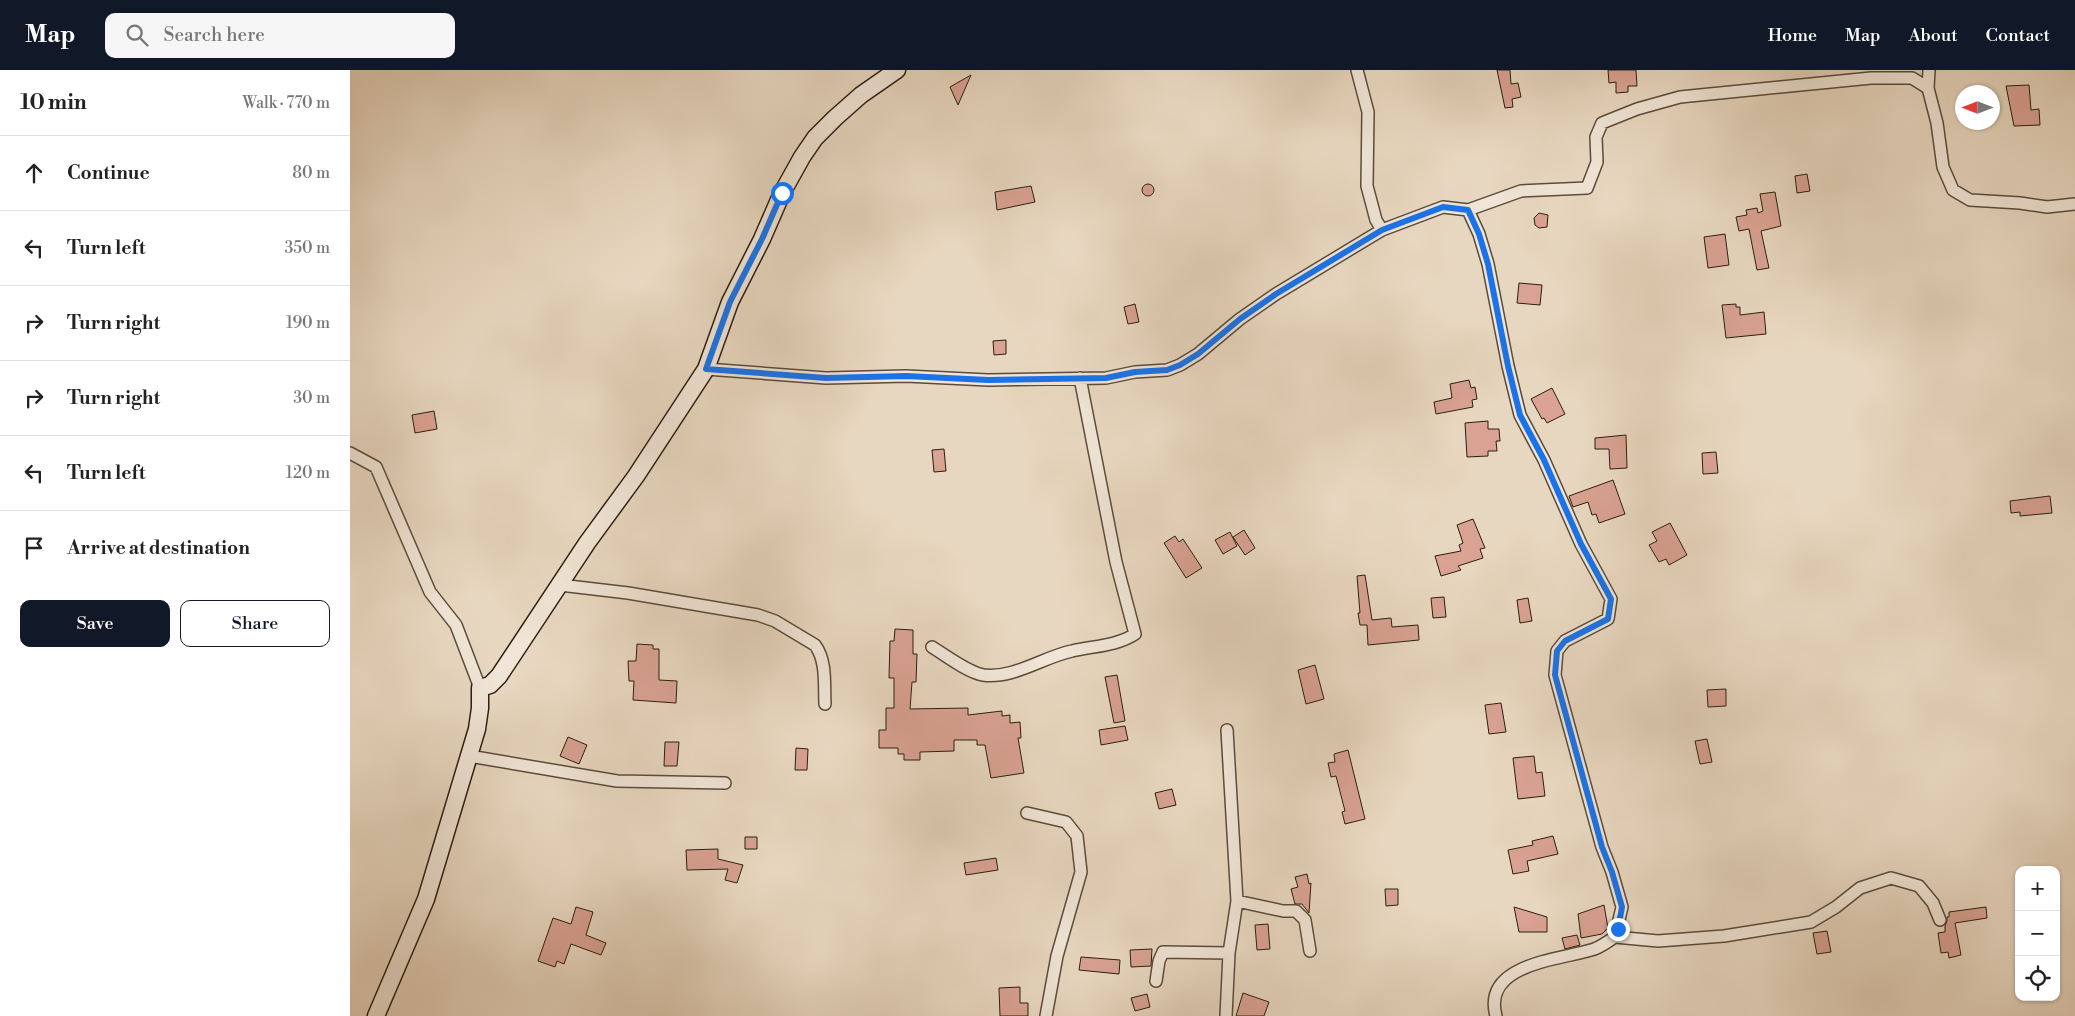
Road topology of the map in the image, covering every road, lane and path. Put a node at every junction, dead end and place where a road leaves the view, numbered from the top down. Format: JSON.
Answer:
{"nodes":[{"id":1,"x":897,"y":70,"type":"edge"},
{"id":2,"x":1357,"y":70,"type":"edge"},
{"id":3,"x":1929,"y":70,"type":"edge"},
{"id":4,"x":1928,"y":88,"type":"junction"},
{"id":5,"x":2075,"y":204,"type":"edge"},
{"id":6,"x":1468,"y":210,"type":"junction"},
{"id":7,"x":1382,"y":230,"type":"junction"},
{"id":8,"x":706,"y":369,"type":"junction"},
{"id":9,"x":1080,"y":378,"type":"junction"},
{"id":10,"x":350,"y":453,"type":"edge"},
{"id":11,"x":560,"y":585,"type":"junction"},
{"id":12,"x":932,"y":647,"type":"dead end"},
{"id":13,"x":480,"y":688,"type":"junction"},
{"id":14,"x":825,"y":704,"type":"dead end"},
{"id":15,"x":1227,"y":730,"type":"dead end"},
{"id":16,"x":469,"y":756,"type":"junction"},
{"id":17,"x":725,"y":783,"type":"dead end"},
{"id":18,"x":1027,"y":813,"type":"dead end"},
{"id":19,"x":1237,"y":901,"type":"junction"},
{"id":20,"x":1940,"y":920,"type":"dead end"},
{"id":21,"x":1615,"y":937,"type":"junction"},
{"id":22,"x":1310,"y":951,"type":"dead end"},
{"id":23,"x":1229,"y":952,"type":"junction"},
{"id":24,"x":1156,"y":981,"type":"dead end"},
{"id":25,"x":376,"y":1016,"type":"edge"},
{"id":26,"x":1046,"y":1016,"type":"edge"},
{"id":27,"x":1226,"y":1016,"type":"edge"},
{"id":28,"x":1496,"y":1016,"type":"edge"}],
"edges":[{"from":1,"to":8,"type":"street"},
{"from":2,"to":7,"type":"street"},
{"from":3,"to":4,"type":"street"},
{"from":4,"to":5,"type":"street"},
{"from":4,"to":6,"type":"street"},
{"from":6,"to":7,"type":"street"},
{"from":6,"to":21,"type":"street"},
{"from":7,"to":9,"type":"street"},
{"from":8,"to":9,"type":"street"},
{"from":8,"to":11,"type":"street"},
{"from":9,"to":12,"type":"street"},
{"from":10,"to":13,"type":"street"},
{"from":11,"to":13,"type":"street"},
{"from":11,"to":14,"type":"street"},
{"from":13,"to":16,"type":"street"},
{"from":15,"to":19,"type":"street"},
{"from":16,"to":17,"type":"street"},
{"from":16,"to":25,"type":"street"},
{"from":18,"to":26,"type":"street"},
{"from":19,"to":22,"type":"street"},
{"from":19,"to":23,"type":"street"},
{"from":20,"to":21,"type":"street"},
{"from":21,"to":28,"type":"street"},
{"from":23,"to":24,"type":"street"},
{"from":23,"to":27,"type":"street"}]}
